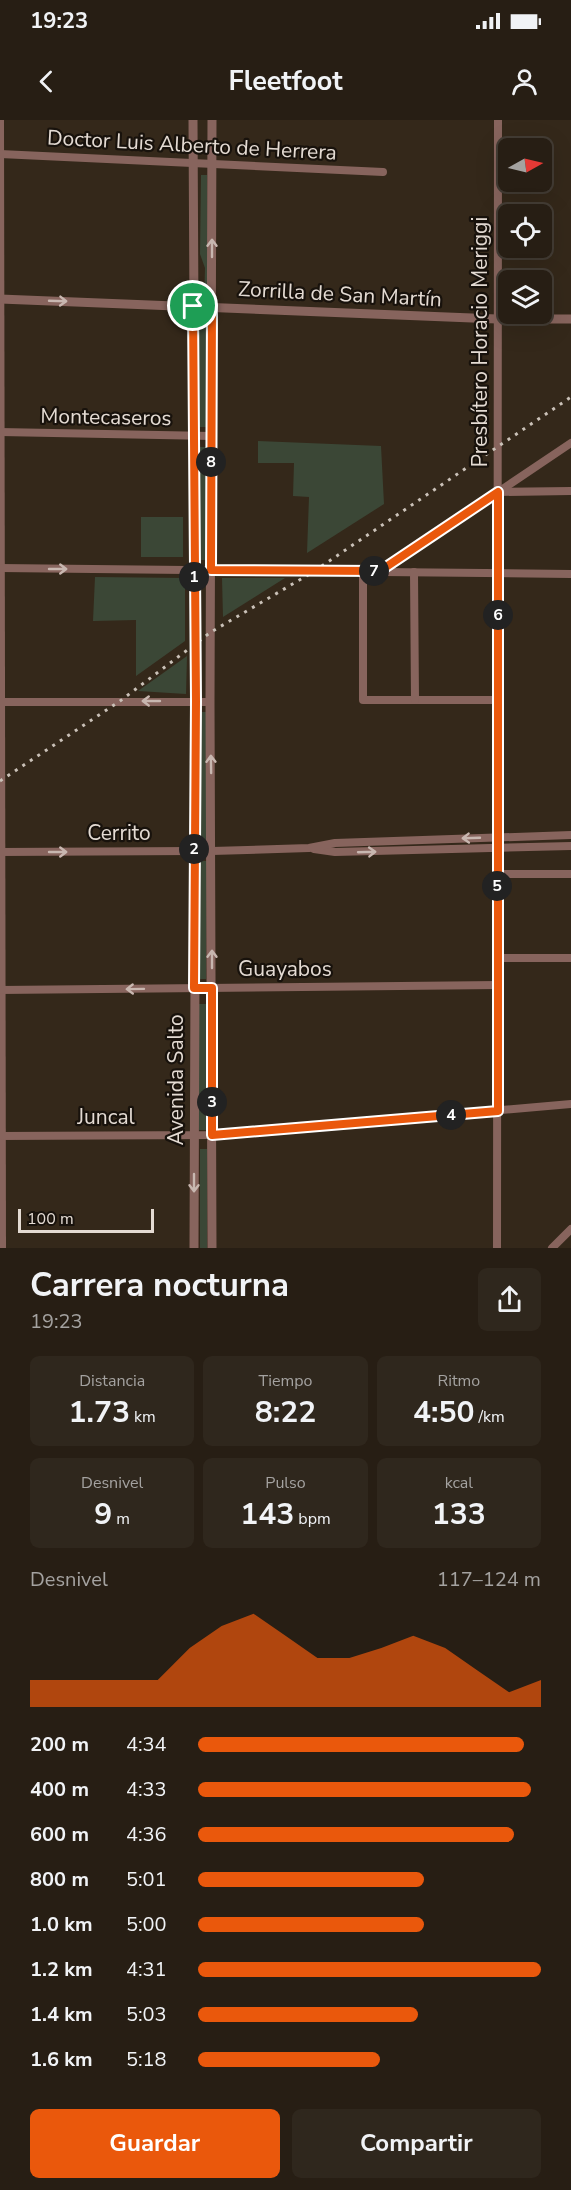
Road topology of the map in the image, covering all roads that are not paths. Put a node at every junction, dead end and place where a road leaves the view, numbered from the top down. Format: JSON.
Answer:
{"nodes":[{"id":1,"x":0,"y":120,"type":"edge"},
{"id":2,"x":193,"y":120,"type":"edge"},
{"id":3,"x":212,"y":120,"type":"edge"},
{"id":4,"x":498,"y":120,"type":"edge"},
{"id":5,"x":0,"y":154,"type":"edge"},
{"id":6,"x":193,"y":164,"type":"junction"},
{"id":7,"x":212,"y":165,"type":"junction"},
{"id":8,"x":383,"y":172,"type":"dead end"},
{"id":9,"x":0,"y":299,"type":"edge"},
{"id":10,"x":193,"y":306,"type":"junction"},
{"id":11,"x":212,"y":306,"type":"junction"},
{"id":12,"x":497,"y":319,"type":"junction"},
{"id":13,"x":571,"y":319,"type":"edge"},
{"id":14,"x":1,"y":432,"type":"edge"},
{"id":15,"x":212,"y":436,"type":"junction"},
{"id":16,"x":194,"y":437,"type":"junction"},
{"id":17,"x":571,"y":443,"type":"edge"},
{"id":18,"x":571,"y":491,"type":"edge"},
{"id":19,"x":498,"y":492,"type":"junction"},
{"id":20,"x":0,"y":568,"type":"edge"},
{"id":21,"x":194,"y":570,"type":"junction"},
{"id":22,"x":211,"y":570,"type":"junction"},
{"id":23,"x":380,"y":571,"type":"junction"},
{"id":24,"x":363,"y":572,"type":"junction"},
{"id":25,"x":414,"y":572,"type":"junction"},
{"id":26,"x":497,"y":573,"type":"junction"},
{"id":27,"x":571,"y":574,"type":"edge"},
{"id":28,"x":415,"y":700,"type":"junction"},
{"id":29,"x":498,"y":700,"type":"junction"},
{"id":30,"x":196,"y":701,"type":"junction"},
{"id":31,"x":0,"y":702,"type":"edge"},
{"id":32,"x":210,"y":702,"type":"junction"},
{"id":33,"x":571,"y":835,"type":"edge"},
{"id":34,"x":497,"y":838,"type":"junction"},
{"id":35,"x":571,"y":846,"type":"edge"},
{"id":36,"x":309,"y":848,"type":"junction"},
{"id":37,"x":497,"y":848,"type":"junction"},
{"id":38,"x":194,"y":851,"type":"junction"},
{"id":39,"x":212,"y":851,"type":"junction"},
{"id":40,"x":1,"y":852,"type":"edge"},
{"id":41,"x":497,"y":874,"type":"junction"},
{"id":42,"x":571,"y":874,"type":"edge"},
{"id":43,"x":498,"y":958,"type":"junction"},
{"id":44,"x":571,"y":958,"type":"edge"},
{"id":45,"x":498,"y":986,"type":"junction"},
{"id":46,"x":194,"y":988,"type":"junction"},
{"id":47,"x":212,"y":988,"type":"junction"},
{"id":48,"x":2,"y":990,"type":"edge"},
{"id":49,"x":571,"y":1104,"type":"edge"},
{"id":50,"x":498,"y":1111,"type":"junction"},
{"id":51,"x":194,"y":1135,"type":"junction"},
{"id":52,"x":212,"y":1135,"type":"junction"},
{"id":53,"x":1,"y":1136,"type":"edge"},
{"id":54,"x":571,"y":1229,"type":"edge"},
{"id":55,"x":2,"y":1248,"type":"edge"},
{"id":56,"x":194,"y":1248,"type":"edge"},
{"id":57,"x":212,"y":1248,"type":"edge"},
{"id":58,"x":497,"y":1248,"type":"edge"},
{"id":59,"x":552,"y":1248,"type":"edge"}],
"edges":[{"from":1,"to":5,"type":"street"},
{"from":2,"to":6,"type":"street","name":"Avenida Salto"},
{"from":3,"to":7,"type":"street","name":"Avenida Salto"},
{"from":4,"to":12,"type":"street","name":"Presbítero Horacio Meriggi"},
{"from":5,"to":6,"type":"street","name":"Doctor Luis Alberto de Herrera"},
{"from":5,"to":9,"type":"street"},
{"from":6,"to":7,"type":"street","name":"Doctor Luis Alberto de Herrera"},
{"from":6,"to":10,"type":"street","name":"Avenida Salto"},
{"from":7,"to":8,"type":"street","name":"Doctor Luis Alberto de Herrera"},
{"from":11,"to":7,"type":"street","name":"Avenida Salto","one_way":true},
{"from":9,"to":10,"type":"street","name":"Zorrilla de San Martín","one_way":true},
{"from":9,"to":14,"type":"street"},
{"from":10,"to":11,"type":"street","name":"Zorrilla de San Martín"},
{"from":10,"to":16,"type":"street","name":"Avenida Salto"},
{"from":11,"to":12,"type":"street","name":"Zorrilla de San Martín"},
{"from":11,"to":15,"type":"street","name":"Avenida Salto"},
{"from":12,"to":13,"type":"street","name":"Zorrilla de San Martín"},
{"from":12,"to":19,"type":"street","name":"Presbítero Horacio Meriggi"},
{"from":14,"to":16,"type":"street","name":"Montecaseros"},
{"from":14,"to":20,"type":"street"},
{"from":15,"to":16,"type":"street","name":"Montecaseros"},
{"from":15,"to":22,"type":"street","name":"Avenida Salto"},
{"from":16,"to":21,"type":"street","name":"Avenida Salto"},
{"from":17,"to":19,"type":"street"},
{"from":18,"to":19,"type":"street"},
{"from":19,"to":23,"type":"street"},
{"from":19,"to":26,"type":"street","name":"Presbítero Horacio Meriggi"},
{"from":20,"to":21,"type":"street","one_way":true},
{"from":20,"to":31,"type":"street"},
{"from":21,"to":22,"type":"street"},
{"from":21,"to":30,"type":"street","name":"Avenida Salto"},
{"from":22,"to":24,"type":"street"},
{"from":22,"to":32,"type":"street","name":"Avenida Salto"},
{"from":23,"to":24,"type":"street"},
{"from":23,"to":25,"type":"street"},
{"from":24,"to":28,"type":"street"},
{"from":25,"to":26,"type":"street"},
{"from":25,"to":28,"type":"street"},
{"from":26,"to":27,"type":"street"},
{"from":26,"to":29,"type":"street","name":"Presbítero Horacio Meriggi"},
{"from":28,"to":29,"type":"street"},
{"from":29,"to":34,"type":"street","name":"Presbítero Horacio Meriggi"},
{"from":30,"to":31,"type":"street","one_way":true},
{"from":30,"to":32,"type":"street"},
{"from":30,"to":38,"type":"street","name":"Avenida Salto"},
{"from":31,"to":40,"type":"street"},
{"from":39,"to":32,"type":"street","name":"Avenida Salto","one_way":true},
{"from":33,"to":34,"type":"street","name":"Cerrito"},
{"from":34,"to":36,"type":"street","name":"Cerrito","one_way":true},
{"from":34,"to":37,"type":"street","name":"Presbítero Horacio Meriggi"},
{"from":35,"to":37,"type":"street","name":"Cerrito"},
{"from":36,"to":37,"type":"street","name":"Cerrito","one_way":true},
{"from":36,"to":39,"type":"street","name":"Cerrito"},
{"from":37,"to":41,"type":"street","name":"Presbítero Horacio Meriggi"},
{"from":38,"to":39,"type":"street","name":"Cerrito"},
{"from":40,"to":38,"type":"street","name":"Cerrito","one_way":true},
{"from":38,"to":46,"type":"street","name":"Avenida Salto"},
{"from":47,"to":39,"type":"street","name":"Avenida Salto","one_way":true},
{"from":40,"to":48,"type":"street"},
{"from":41,"to":42,"type":"street"},
{"from":41,"to":43,"type":"street","name":"Presbítero Horacio Meriggi"},
{"from":43,"to":44,"type":"street"},
{"from":43,"to":45,"type":"street","name":"Presbítero Horacio Meriggi"},
{"from":45,"to":47,"type":"street","name":"Guayabos"},
{"from":45,"to":50,"type":"street","name":"Presbítero Horacio Meriggi"},
{"from":46,"to":47,"type":"street","name":"Guayabos"},
{"from":46,"to":48,"type":"street","name":"Guayabos","one_way":true},
{"from":46,"to":51,"type":"street","name":"Avenida Salto"},
{"from":47,"to":52,"type":"street","name":"Avenida Salto"},
{"from":48,"to":53,"type":"street"},
{"from":49,"to":50,"type":"street","name":"Juncal"},
{"from":50,"to":52,"type":"street","name":"Juncal"},
{"from":50,"to":58,"type":"street","name":"Presbítero Horacio Meriggi"},
{"from":51,"to":52,"type":"street","name":"Juncal"},
{"from":51,"to":53,"type":"street","name":"Juncal"},
{"from":51,"to":56,"type":"street","name":"Avenida Salto","one_way":true},
{"from":52,"to":57,"type":"street","name":"Avenida Salto"},
{"from":53,"to":55,"type":"street"},
{"from":54,"to":59,"type":"street"}]}
